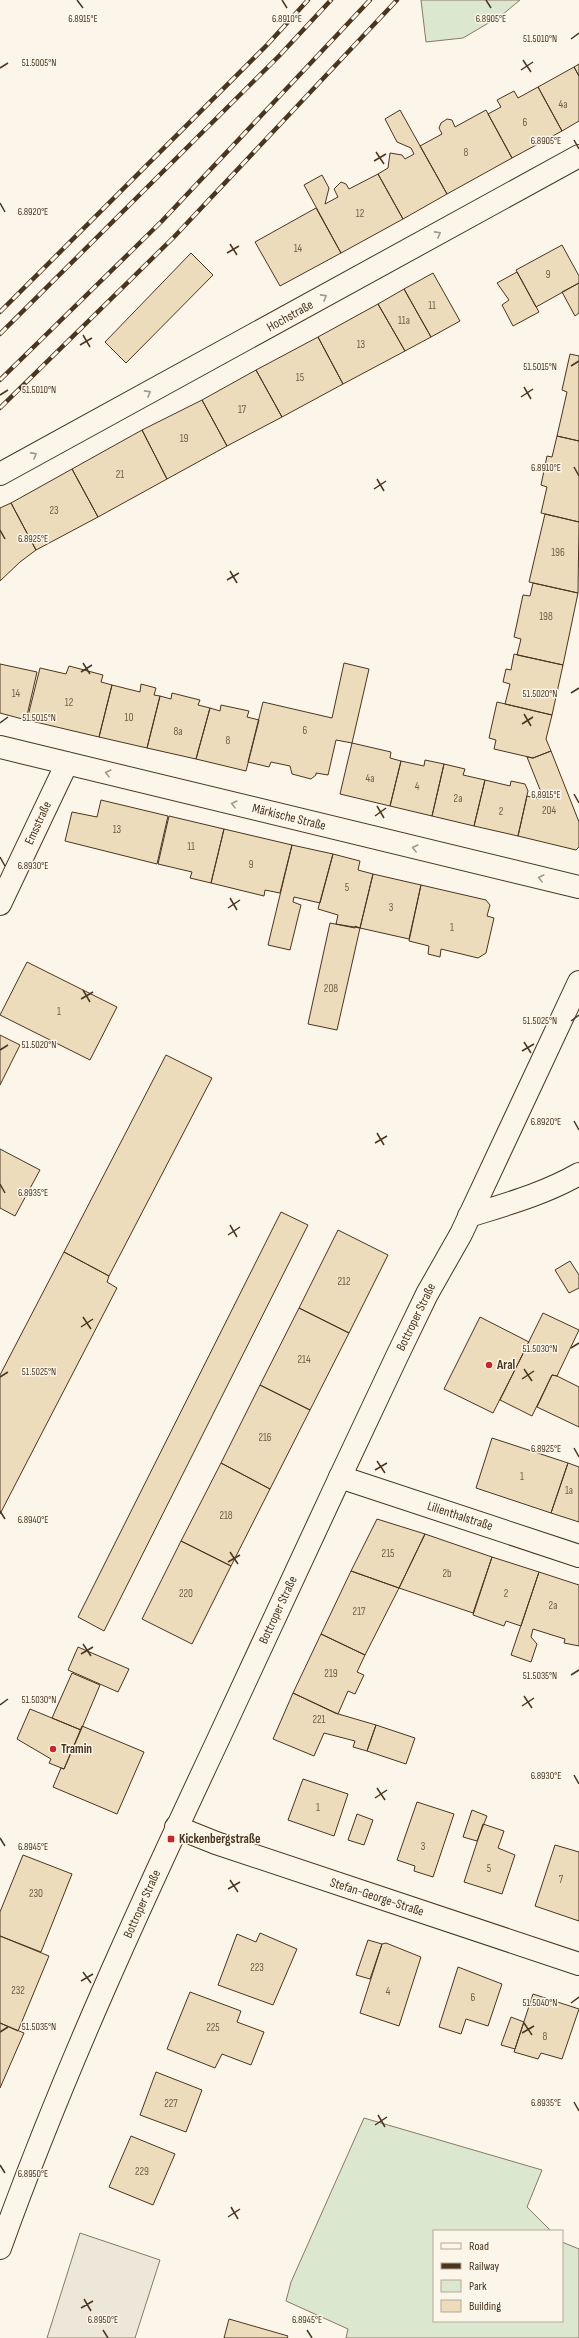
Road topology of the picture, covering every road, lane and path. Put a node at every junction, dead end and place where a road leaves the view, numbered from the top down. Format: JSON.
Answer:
{"nodes":[{"id":1,"x":579,"y":156,"type":"edge"},
{"id":2,"x":0,"y":474,"type":"edge"},
{"id":3,"x":0,"y":747,"type":"edge"},
{"id":4,"x":66,"y":764,"type":"junction"},
{"id":5,"x":579,"y":887,"type":"edge"},
{"id":6,"x":0,"y":904,"type":"edge"},
{"id":7,"x":579,"y":982,"type":"edge"},
{"id":8,"x":579,"y":1174,"type":"edge"},
{"id":9,"x":469,"y":1216,"type":"junction"},
{"id":10,"x":340,"y":1477,"type":"junction"},
{"id":11,"x":579,"y":1556,"type":"edge"},
{"id":12,"x":176,"y":1827,"type":"junction"},
{"id":13,"x":579,"y":1964,"type":"edge"},
{"id":14,"x":0,"y":2248,"type":"edge"}],
"edges":[{"from":2,"to":1,"type":"street","name":"Hochstraße","one_way":true},
{"from":3,"to":4,"type":"street","name":"Märkische Straße"},
{"from":5,"to":4,"type":"street","name":"Märkische Straße","one_way":true},
{"from":4,"to":6,"type":"street","name":"Emsstraße"},
{"from":7,"to":9,"type":"street","name":"Bottroper Straße"},
{"from":8,"to":9,"type":"street"},
{"from":9,"to":10,"type":"street","name":"Bottroper Straße"},
{"from":10,"to":11,"type":"street","name":"Lilienthalstraße"},
{"from":10,"to":12,"type":"street","name":"Bottroper Straße"},
{"from":12,"to":13,"type":"street","name":"Stefan-George-Straße"},
{"from":12,"to":14,"type":"street","name":"Bottroper Straße"}]}
